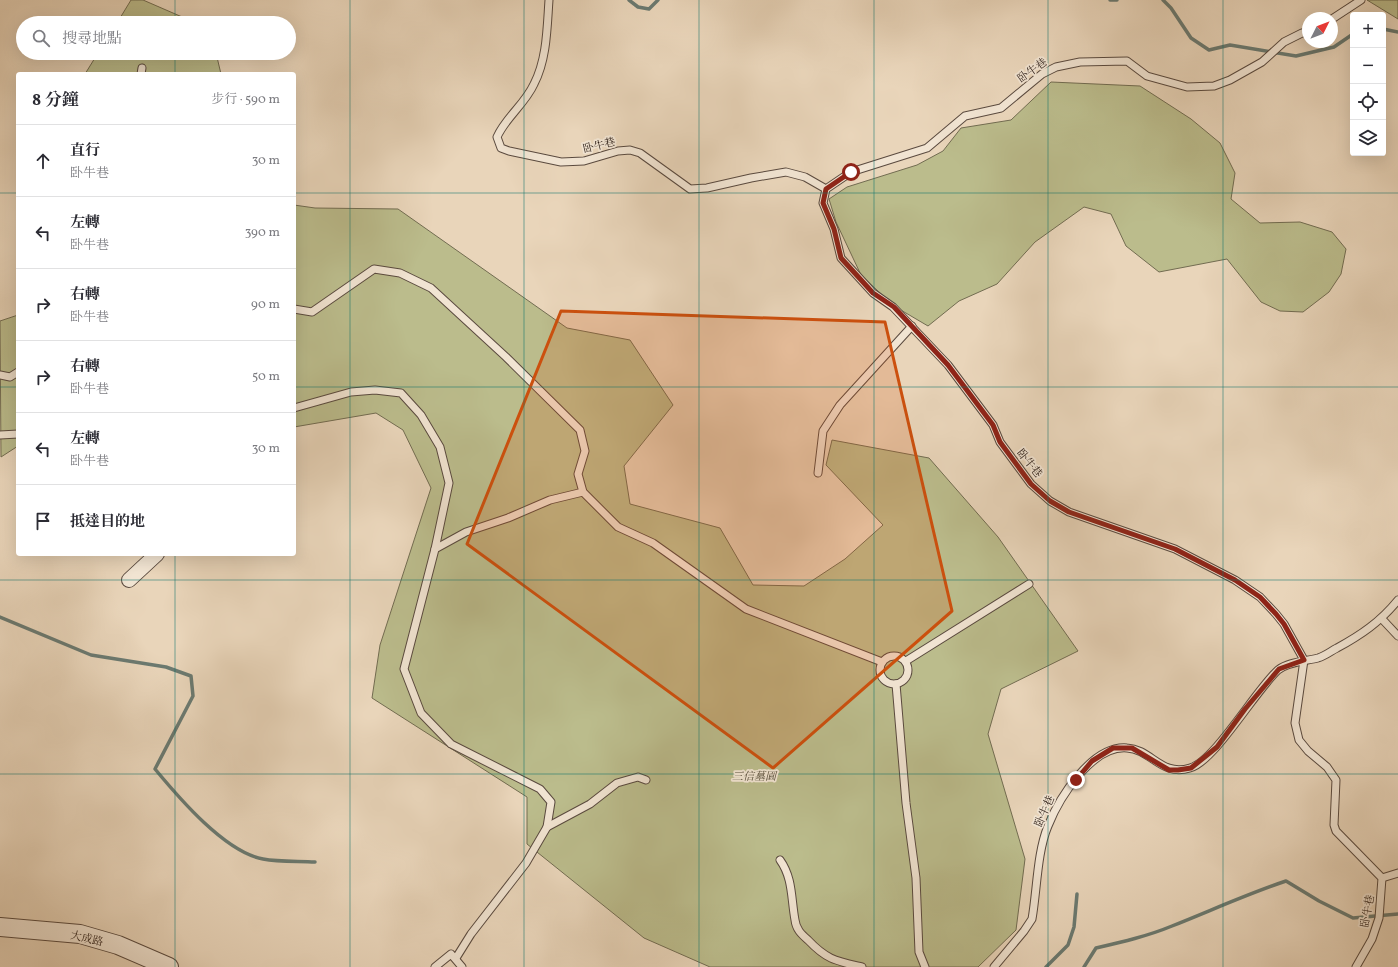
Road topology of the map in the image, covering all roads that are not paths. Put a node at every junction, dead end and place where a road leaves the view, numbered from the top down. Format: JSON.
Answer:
{"nodes":[{"id":1,"x":549,"y":0,"type":"edge"},
{"id":2,"x":1361,"y":0,"type":"edge"},
{"id":3,"x":1338,"y":15,"type":"edge"},
{"id":4,"x":1302,"y":34,"type":"edge"},
{"id":5,"x":826,"y":189,"type":"junction"},
{"id":6,"x":296,"y":309,"type":"edge"},
{"id":7,"x":912,"y":326,"type":"junction"},
{"id":8,"x":16,"y":373,"type":"edge"},
{"id":9,"x":0,"y":376,"type":"edge"},
{"id":10,"x":296,"y":407,"type":"edge"},
{"id":11,"x":16,"y":434,"type":"edge"},
{"id":12,"x":0,"y":435,"type":"edge"},
{"id":13,"x":818,"y":473,"type":"dead end"},
{"id":14,"x":583,"y":492,"type":"junction"},
{"id":15,"x":435,"y":549,"type":"junction"},
{"id":16,"x":155,"y":556,"type":"edge"},
{"id":17,"x":129,"y":580,"type":"dead end"},
{"id":18,"x":1029,"y":584,"type":"dead end"},
{"id":19,"x":1398,"y":600,"type":"edge"},
{"id":20,"x":1382,"y":619,"type":"junction"},
{"id":21,"x":1398,"y":636,"type":"edge"},
{"id":22,"x":1304,"y":660,"type":"junction"},
{"id":23,"x":906,"y":661,"type":"junction"},
{"id":24,"x":882,"y":662,"type":"junction"},
{"id":25,"x":896,"y":684,"type":"junction"},
{"id":26,"x":646,"y":780,"type":"dead end"},
{"id":27,"x":547,"y":827,"type":"junction"},
{"id":28,"x":780,"y":860,"type":"dead end"},
{"id":29,"x":1398,"y":873,"type":"edge"},
{"id":30,"x":1382,"y":878,"type":"junction"},
{"id":31,"x":0,"y":927,"type":"edge"},
{"id":32,"x":456,"y":958,"type":"junction"},
{"id":33,"x":169,"y":967,"type":"edge"},
{"id":34,"x":434,"y":967,"type":"edge"},
{"id":35,"x":462,"y":967,"type":"edge"},
{"id":36,"x":862,"y":967,"type":"edge"},
{"id":37,"x":925,"y":967,"type":"edge"},
{"id":38,"x":994,"y":967,"type":"edge"},
{"id":39,"x":1356,"y":967,"type":"edge"}],
"edges":[{"from":1,"to":5,"type":"lane","name":"卧牛巷"},
{"from":2,"to":3,"type":"lane"},
{"from":4,"to":5,"type":"lane","name":"卧牛巷"},
{"from":5,"to":7,"type":"lane","name":"卧牛巷"},
{"from":6,"to":14,"type":"lane"},
{"from":7,"to":13,"type":"lane"},
{"from":7,"to":22,"type":"lane","name":"卧牛巷"},
{"from":8,"to":9,"type":"lane"},
{"from":10,"to":15,"type":"lane"},
{"from":11,"to":12,"type":"lane"},
{"from":14,"to":15,"type":"lane"},
{"from":14,"to":24,"type":"lane"},
{"from":15,"to":27,"type":"lane"},
{"from":16,"to":17,"type":"street"},
{"from":18,"to":23,"type":"lane"},
{"from":19,"to":20,"type":"lane"},
{"from":20,"to":21,"type":"lane"},
{"from":20,"to":22,"type":"lane"},
{"from":22,"to":30,"type":"lane"},
{"from":22,"to":38,"type":"lane","name":"卧牛巷"},
{"from":23,"to":24,"type":"lane"},
{"from":23,"to":25,"type":"lane"},
{"from":24,"to":25,"type":"lane"},
{"from":25,"to":37,"type":"lane"},
{"from":26,"to":27,"type":"lane"},
{"from":27,"to":32,"type":"lane"},
{"from":28,"to":36,"type":"lane"},
{"from":29,"to":30,"type":"lane"},
{"from":30,"to":39,"type":"lane","name":"卧牛巷"},
{"from":31,"to":33,"type":"street","name":"大成路"},
{"from":32,"to":34,"type":"lane"},
{"from":32,"to":35,"type":"lane"}]}
